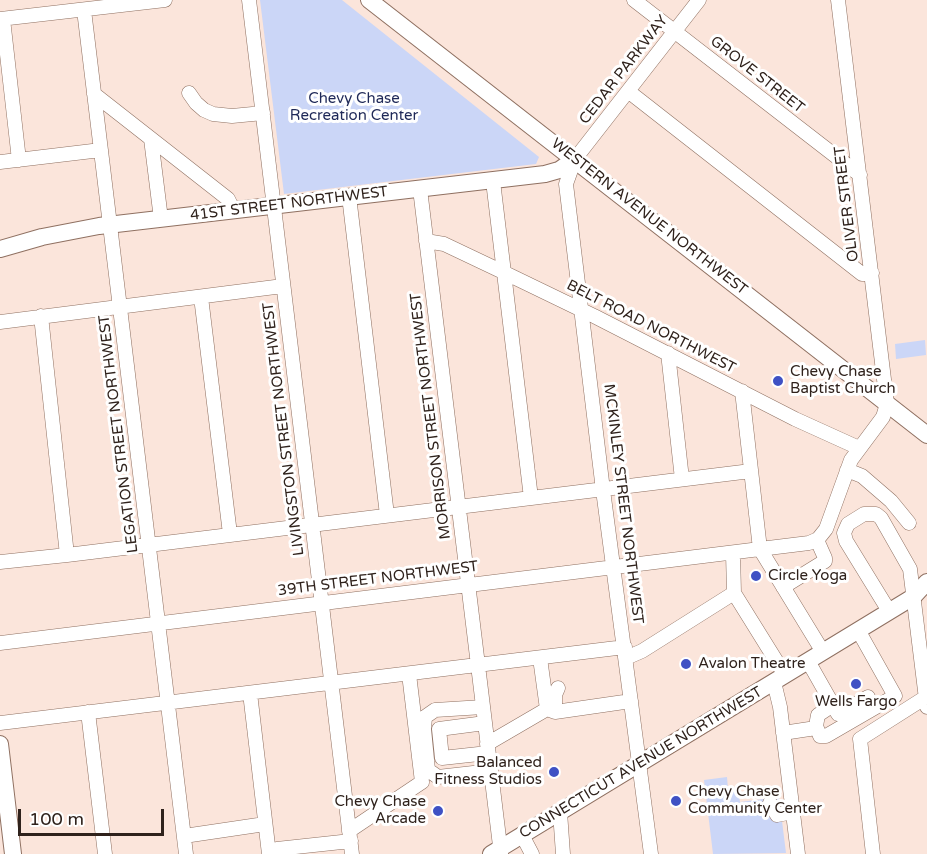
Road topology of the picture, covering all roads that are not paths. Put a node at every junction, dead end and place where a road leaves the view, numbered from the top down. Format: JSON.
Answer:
{"nodes":[{"id":1,"x":165,"y":0,"type":"edge"},
{"id":2,"x":249,"y":0,"type":"edge"},
{"id":3,"x":369,"y":0,"type":"edge"},
{"id":4,"x":634,"y":0,"type":"edge"},
{"id":5,"x":699,"y":0,"type":"edge"},
{"id":6,"x":838,"y":0,"type":"edge"},
{"id":7,"x":84,"y":10,"type":"junction"},
{"id":8,"x":2,"y":19,"type":"edge"},
{"id":9,"x":675,"y":32,"type":"junction"},
{"id":10,"x":628,"y":91,"type":"junction"},
{"id":11,"x":189,"y":93,"type":"dead end"},
{"id":12,"x":94,"y":94,"type":"junction"},
{"id":13,"x":262,"y":113,"type":"junction"},
{"id":14,"x":151,"y":139,"type":"junction"},
{"id":15,"x":101,"y":150,"type":"junction"},
{"id":16,"x":575,"y":159,"type":"junction"},
{"id":17,"x":19,"y":160,"type":"junction"},
{"id":18,"x":0,"y":162,"type":"edge"},
{"id":19,"x":860,"y":175,"type":"junction"},
{"id":20,"x":497,"y":185,"type":"junction"},
{"id":21,"x":420,"y":189,"type":"junction"},
{"id":22,"x":349,"y":196,"type":"junction"},
{"id":23,"x":274,"y":206,"type":"junction"},
{"id":24,"x":234,"y":211,"type":"junction"},
{"id":25,"x":161,"y":219,"type":"junction"},
{"id":26,"x":110,"y":225,"type":"junction"},
{"id":27,"x":0,"y":238,"type":"edge"},
{"id":28,"x":426,"y":241,"type":"junction"},
{"id":29,"x":23,"y":242,"type":"junction"},
{"id":30,"x":0,"y":249,"type":"edge"},
{"id":31,"x":503,"y":272,"type":"junction"},
{"id":32,"x":872,"y":273,"type":"junction"},
{"id":33,"x":283,"y":286,"type":"junction"},
{"id":34,"x":201,"y":297,"type":"junction"},
{"id":35,"x":120,"y":306,"type":"junction"},
{"id":36,"x":581,"y":309,"type":"junction"},
{"id":37,"x":41,"y":316,"type":"junction"},
{"id":38,"x":0,"y":322,"type":"edge"},
{"id":39,"x":668,"y":353,"type":"junction"},
{"id":40,"x":742,"y":391,"type":"junction"},
{"id":41,"x":887,"y":404,"type":"junction"},
{"id":42,"x":927,"y":435,"type":"edge"},
{"id":43,"x":858,"y":448,"type":"junction"},
{"id":44,"x":847,"y":470,"type":"junction"},
{"id":45,"x":751,"y":471,"type":"junction"},
{"id":46,"x":682,"y":479,"type":"junction"},
{"id":47,"x":603,"y":490,"type":"junction"},
{"id":48,"x":531,"y":498,"type":"junction"},
{"id":49,"x":458,"y":506,"type":"junction"},
{"id":50,"x":387,"y":515,"type":"junction"},
{"id":51,"x":909,"y":523,"type":"dead end"},
{"id":52,"x":312,"y":524,"type":"junction"},
{"id":53,"x":230,"y":534,"type":"junction"},
{"id":54,"x":817,"y":540,"type":"junction"},
{"id":55,"x":149,"y":545,"type":"junction"},
{"id":56,"x":760,"y":549,"type":"junction"},
{"id":57,"x":733,"y":553,"type":"junction"},
{"id":58,"x":68,"y":555,"type":"junction"},
{"id":59,"x":0,"y":562,"type":"edge"},
{"id":60,"x":614,"y":567,"type":"junction"},
{"id":61,"x":927,"y":582,"type":"edge"},
{"id":62,"x":468,"y":585,"type":"junction"},
{"id":63,"x":783,"y":587,"type":"junction"},
{"id":64,"x":734,"y":593,"type":"junction"},
{"id":65,"x":920,"y":596,"type":"edge"},
{"id":66,"x":321,"y":603,"type":"junction"},
{"id":67,"x":890,"y":611,"type":"junction"},
{"id":68,"x":158,"y":623,"type":"junction"},
{"id":69,"x":858,"y":630,"type":"junction"},
{"id":70,"x":922,"y":632,"type":"edge"},
{"id":71,"x":0,"y":643,"type":"edge"},
{"id":72,"x":823,"y":652,"type":"junction"},
{"id":73,"x":625,"y":653,"type":"junction"},
{"id":74,"x":540,"y":658,"type":"junction"},
{"id":75,"x":808,"y":661,"type":"junction"},
{"id":76,"x":478,"y":665,"type":"junction"},
{"id":77,"x":925,"y":670,"type":"edge"},
{"id":78,"x":409,"y":674,"type":"junction"},
{"id":79,"x":779,"y":678,"type":"junction"},
{"id":80,"x":331,"y":683,"type":"junction"},
{"id":81,"x":889,"y":684,"type":"junction"},
{"id":82,"x":558,"y":688,"type":"dead end"},
{"id":83,"x":250,"y":693,"type":"junction"},
{"id":84,"x":631,"y":701,"type":"junction"},
{"id":85,"x":168,"y":702,"type":"junction"},
{"id":86,"x":926,"y":702,"type":"edge"},
{"id":87,"x":833,"y":705,"type":"junction"},
{"id":88,"x":483,"y":707,"type":"junction"},
{"id":89,"x":551,"y":710,"type":"junction"},
{"id":90,"x":88,"y":712,"type":"junction"},
{"id":91,"x":0,"y":723,"type":"edge"},
{"id":92,"x":485,"y":723,"type":"junction"},
{"id":93,"x":816,"y":728,"type":"junction"},
{"id":94,"x":783,"y":733,"type":"junction"},
{"id":95,"x":503,"y":734,"type":"junction"},
{"id":96,"x":0,"y":744,"type":"edge"},
{"id":97,"x":511,"y":747,"type":"dead end"},
{"id":98,"x":488,"y":748,"type":"junction"},
{"id":99,"x":640,"y":764,"type":"junction"},
{"id":100,"x":490,"y":771,"type":"junction"},
{"id":101,"x":770,"y":803,"type":"dead end"},
{"id":102,"x":560,"y":812,"type":"junction"},
{"id":103,"x":793,"y":812,"type":"junction"},
{"id":104,"x":5,"y":824,"type":"edge"},
{"id":105,"x":265,"y":824,"type":"junction"},
{"id":106,"x":522,"y":835,"type":"junction"},
{"id":107,"x":184,"y":836,"type":"junction"},
{"id":108,"x":351,"y":842,"type":"edge"},
{"id":109,"x":273,"y":851,"type":"edge"},
{"id":110,"x":497,"y":852,"type":"edge"},
{"id":111,"x":13,"y":854,"type":"edge"},
{"id":112,"x":105,"y":854,"type":"edge"},
{"id":113,"x":186,"y":854,"type":"edge"},
{"id":114,"x":532,"y":854,"type":"edge"},
{"id":115,"x":563,"y":854,"type":"edge"},
{"id":116,"x":651,"y":854,"type":"edge"},
{"id":117,"x":798,"y":854,"type":"edge"},
{"id":118,"x":873,"y":854,"type":"edge"}],
"edges":[{"from":1,"to":7,"type":"street"},
{"from":2,"to":13,"type":"street","name":"LIVINGSTON STREET NORTHWEST"},
{"from":3,"to":16,"type":"main road","name":"WESTERN AVENUE NORTHWEST"},
{"from":4,"to":9,"type":"street","name":"GROVE STREET"},
{"from":5,"to":9,"type":"street","name":"CEDAR PARKWAY"},
{"from":6,"to":19,"type":"street","name":"OLIVER STREET"},
{"from":7,"to":8,"type":"street"},
{"from":7,"to":12,"type":"street","name":"LEGATION STREET NORTHWEST"},
{"from":8,"to":17,"type":"street"},
{"from":9,"to":10,"type":"street","name":"CEDAR PARKWAY"},
{"from":9,"to":19,"type":"street","name":"GROVE STREET"},
{"from":10,"to":16,"type":"street","name":"CEDAR PARKWAY"},
{"from":10,"to":32,"type":"street"},
{"from":11,"to":13,"type":"street"},
{"from":12,"to":14,"type":"street"},
{"from":12,"to":15,"type":"street","name":"LEGATION STREET NORTHWEST"},
{"from":13,"to":23,"type":"street","name":"LIVINGSTON STREET NORTHWEST"},
{"from":14,"to":24,"type":"street"},
{"from":14,"to":25,"type":"street"},
{"from":15,"to":17,"type":"street"},
{"from":15,"to":26,"type":"street","name":"LEGATION STREET NORTHWEST"},
{"from":16,"to":20,"type":"main road","name":"41ST STREET NORTHWEST"},
{"from":16,"to":36,"type":"street","name":"MCKINLEY STREET NORTHWEST"},
{"from":16,"to":41,"type":"main road","name":"WESTERN AVENUE NORTHWEST"},
{"from":17,"to":18,"type":"street"},
{"from":19,"to":32,"type":"street","name":"OLIVER STREET"},
{"from":20,"to":21,"type":"main road","name":"41ST STREET NORTHWEST"},
{"from":20,"to":31,"type":"street"},
{"from":21,"to":22,"type":"main road","name":"41ST STREET NORTHWEST"},
{"from":21,"to":28,"type":"street","name":"MORRISON STREET NORTHWEST"},
{"from":22,"to":23,"type":"main road","name":"41ST STREET NORTHWEST"},
{"from":22,"to":50,"type":"street"},
{"from":23,"to":24,"type":"main road","name":"41ST STREET NORTHWEST"},
{"from":23,"to":33,"type":"street","name":"LIVINGSTON STREET NORTHWEST"},
{"from":24,"to":25,"type":"main road","name":"41ST STREET NORTHWEST"},
{"from":25,"to":26,"type":"main road","name":"41ST STREET NORTHWEST"},
{"from":26,"to":29,"type":"main road","name":"41ST STREET NORTHWEST"},
{"from":26,"to":35,"type":"street","name":"LEGATION STREET NORTHWEST"},
{"from":27,"to":29,"type":"main road","name":"41ST STREET NORTHWEST"},
{"from":28,"to":31,"type":"street","name":"BELT ROAD NORTHWEST"},
{"from":28,"to":49,"type":"street","name":"MORRISON STREET NORTHWEST"},
{"from":29,"to":30,"type":"main road"},
{"from":31,"to":36,"type":"street","name":"BELT ROAD NORTHWEST"},
{"from":31,"to":48,"type":"street"},
{"from":32,"to":41,"type":"street","name":"OLIVER STREET"},
{"from":33,"to":34,"type":"street"},
{"from":33,"to":52,"type":"street","name":"LIVINGSTON STREET NORTHWEST"},
{"from":34,"to":35,"type":"street"},
{"from":34,"to":53,"type":"street"},
{"from":35,"to":37,"type":"street"},
{"from":35,"to":55,"type":"street","name":"LEGATION STREET NORTHWEST"},
{"from":36,"to":39,"type":"street","name":"BELT ROAD NORTHWEST"},
{"from":36,"to":47,"type":"street","name":"MCKINLEY STREET NORTHWEST"},
{"from":37,"to":38,"type":"street"},
{"from":37,"to":58,"type":"street"},
{"from":39,"to":40,"type":"street","name":"BELT ROAD NORTHWEST"},
{"from":39,"to":46,"type":"street"},
{"from":40,"to":43,"type":"street","name":"BELT ROAD NORTHWEST"},
{"from":40,"to":45,"type":"street"},
{"from":41,"to":42,"type":"main road","name":"WESTERN AVENUE NORTHWEST"},
{"from":41,"to":43,"type":"street"},
{"from":43,"to":44,"type":"street"},
{"from":44,"to":51,"type":"street"},
{"from":44,"to":54,"type":"street"},
{"from":45,"to":46,"type":"street"},
{"from":45,"to":56,"type":"street"},
{"from":46,"to":47,"type":"street"},
{"from":47,"to":48,"type":"street"},
{"from":47,"to":60,"type":"street","name":"MCKINLEY STREET NORTHWEST"},
{"from":48,"to":49,"type":"street"},
{"from":49,"to":50,"type":"street"},
{"from":49,"to":62,"type":"street","name":"MORRISON STREET NORTHWEST"},
{"from":50,"to":52,"type":"street"},
{"from":52,"to":53,"type":"street"},
{"from":52,"to":66,"type":"street","name":"LIVINGSTON STREET NORTHWEST"},
{"from":53,"to":55,"type":"street"},
{"from":54,"to":56,"type":"street","name":"39TH STREET NORTHWEST"},
{"from":54,"to":63,"type":"street"},
{"from":55,"to":58,"type":"street"},
{"from":55,"to":68,"type":"street","name":"LEGATION STREET NORTHWEST"},
{"from":56,"to":57,"type":"street","name":"39TH STREET NORTHWEST"},
{"from":56,"to":63,"type":"street"},
{"from":57,"to":60,"type":"street","name":"39TH STREET NORTHWEST"},
{"from":57,"to":64,"type":"street"},
{"from":58,"to":59,"type":"street"},
{"from":60,"to":62,"type":"street","name":"39TH STREET NORTHWEST"},
{"from":60,"to":73,"type":"street","name":"MCKINLEY STREET NORTHWEST"},
{"from":61,"to":65,"type":"main road","name":"CONNECTICUT AVENUE NORTHWEST"},
{"from":62,"to":66,"type":"street","name":"39TH STREET NORTHWEST"},
{"from":62,"to":76,"type":"street","name":"MORRISON STREET NORTHWEST"},
{"from":63,"to":72,"type":"street"},
{"from":64,"to":73,"type":"street"},
{"from":64,"to":79,"type":"street"},
{"from":65,"to":67,"type":"main road","name":"CONNECTICUT AVENUE NORTHWEST"},
{"from":65,"to":67,"type":"street"},
{"from":65,"to":70,"type":"street"},
{"from":66,"to":68,"type":"street","name":"39TH STREET NORTHWEST"},
{"from":66,"to":80,"type":"street","name":"LIVINGSTON STREET NORTHWEST"},
{"from":67,"to":69,"type":"main road","name":"CONNECTICUT AVENUE NORTHWEST"},
{"from":68,"to":71,"type":"street","name":"39TH STREET NORTHWEST"},
{"from":68,"to":85,"type":"street","name":"LEGATION STREET NORTHWEST"},
{"from":69,"to":72,"type":"main road","name":"CONNECTICUT AVENUE NORTHWEST"},
{"from":69,"to":81,"type":"street"},
{"from":70,"to":77,"type":"street"},
{"from":72,"to":75,"type":"main road","name":"CONNECTICUT AVENUE NORTHWEST"},
{"from":73,"to":74,"type":"street"},
{"from":73,"to":84,"type":"street","name":"MCKINLEY STREET NORTHWEST"},
{"from":74,"to":76,"type":"street"},
{"from":74,"to":89,"type":"street"},
{"from":75,"to":79,"type":"main road","name":"CONNECTICUT AVENUE NORTHWEST"},
{"from":75,"to":87,"type":"street"},
{"from":76,"to":78,"type":"street"},
{"from":76,"to":88,"type":"street","name":"MORRISON STREET NORTHWEST"},
{"from":77,"to":86,"type":"street"},
{"from":78,"to":80,"type":"street"},
{"from":78,"to":108,"type":"street"},
{"from":79,"to":94,"type":"street"},
{"from":79,"to":99,"type":"main road","name":"CONNECTICUT AVENUE NORTHWEST"},
{"from":80,"to":83,"type":"street"},
{"from":80,"to":108,"type":"street","name":"LIVINGSTON STREET NORTHWEST"},
{"from":81,"to":87,"type":"street"},
{"from":81,"to":93,"type":"street"},
{"from":82,"to":89,"type":"street"},
{"from":83,"to":85,"type":"street"},
{"from":83,"to":105,"type":"street"},
{"from":84,"to":89,"type":"street"},
{"from":84,"to":99,"type":"street","name":"MCKINLEY STREET NORTHWEST"},
{"from":85,"to":90,"type":"street"},
{"from":85,"to":107,"type":"street","name":"LEGATION STREET NORTHWEST"},
{"from":86,"to":118,"type":"street"},
{"from":87,"to":93,"type":"street"},
{"from":88,"to":92,"type":"street","name":"MORRISON STREET NORTHWEST"},
{"from":88,"to":100,"type":"street"},
{"from":89,"to":95,"type":"street"},
{"from":90,"to":91,"type":"street"},
{"from":90,"to":112,"type":"street"},
{"from":92,"to":98,"type":"street","name":"MORRISON STREET NORTHWEST"},
{"from":92,"to":98,"type":"street"},
{"from":93,"to":94,"type":"street"},
{"from":94,"to":103,"type":"street"},
{"from":95,"to":97,"type":"street"},
{"from":95,"to":98,"type":"street"},
{"from":96,"to":104,"type":"main road"},
{"from":98,"to":100,"type":"street","name":"MORRISON STREET NORTHWEST"},
{"from":99,"to":102,"type":"main road","name":"CONNECTICUT AVENUE NORTHWEST"},
{"from":99,"to":116,"type":"street","name":"MCKINLEY STREET NORTHWEST"},
{"from":100,"to":110,"type":"street","name":"MORRISON STREET NORTHWEST"},
{"from":101,"to":103,"type":"street"},
{"from":102,"to":106,"type":"main road","name":"CONNECTICUT AVENUE NORTHWEST"},
{"from":102,"to":115,"type":"street"},
{"from":103,"to":117,"type":"street"},
{"from":104,"to":111,"type":"main road"},
{"from":105,"to":107,"type":"street"},
{"from":105,"to":109,"type":"street"},
{"from":106,"to":110,"type":"main road","name":"CONNECTICUT AVENUE NORTHWEST"},
{"from":106,"to":114,"type":"street"},
{"from":107,"to":113,"type":"street","name":"LEGATION STREET NORTHWEST"},
{"from":108,"to":109,"type":"street"}]}
